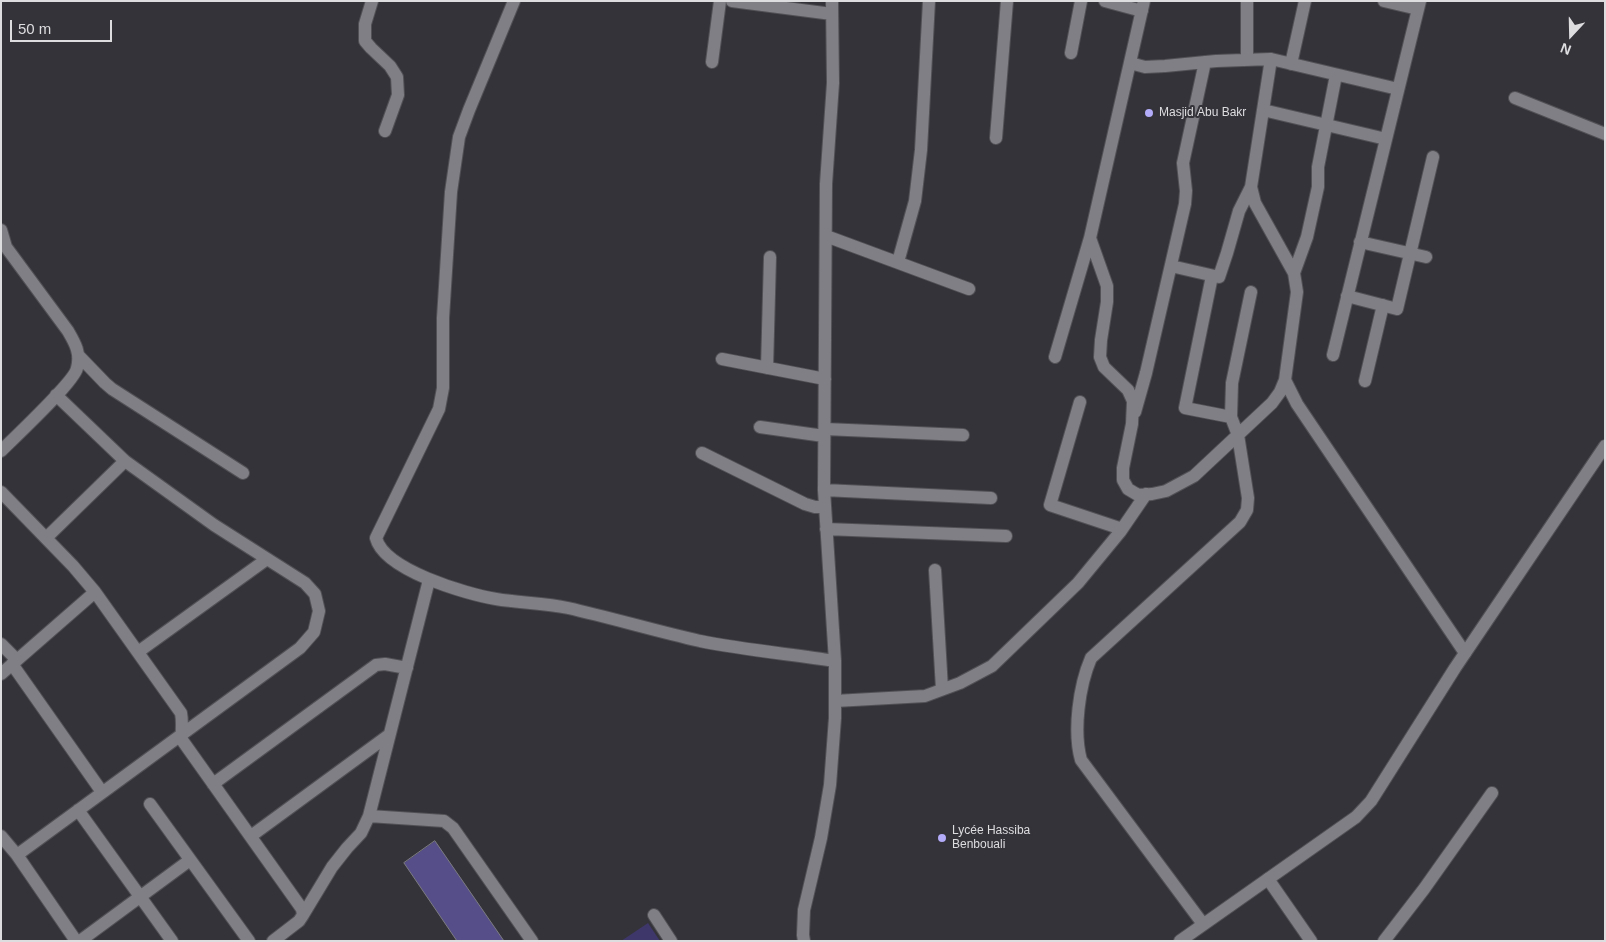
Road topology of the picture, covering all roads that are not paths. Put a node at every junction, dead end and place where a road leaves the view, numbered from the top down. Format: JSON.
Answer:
{"nodes":[{"id":1,"x":372,"y":1,"type":"edge"},
{"id":2,"x":514,"y":1,"type":"edge"},
{"id":3,"x":720,"y":1,"type":"edge"},
{"id":4,"x":732,"y":1,"type":"edge"},
{"id":5,"x":929,"y":1,"type":"edge"},
{"id":6,"x":1007,"y":1,"type":"edge"},
{"id":7,"x":1081,"y":1,"type":"edge"},
{"id":8,"x":1105,"y":1,"type":"edge"},
{"id":9,"x":1247,"y":1,"type":"edge"},
{"id":10,"x":1305,"y":1,"type":"edge"},
{"id":11,"x":1384,"y":1,"type":"edge"},
{"id":12,"x":1419,"y":5,"type":"edge"},
{"id":13,"x":1143,"y":6,"type":"edge"},
{"id":14,"x":832,"y":7,"type":"edge"},
{"id":15,"x":1071,"y":53,"type":"dead end"},
{"id":16,"x":1247,"y":59,"type":"junction"},
{"id":17,"x":1271,"y":59,"type":"junction"},
{"id":18,"x":712,"y":62,"type":"dead end"},
{"id":19,"x":1204,"y":62,"type":"junction"},
{"id":20,"x":1130,"y":63,"type":"junction"},
{"id":21,"x":1291,"y":64,"type":"junction"},
{"id":22,"x":1336,"y":74,"type":"junction"},
{"id":23,"x":1398,"y":89,"type":"junction"},
{"id":24,"x":1515,"y":98,"type":"dead end"},
{"id":25,"x":1263,"y":110,"type":"junction"},
{"id":26,"x":1327,"y":124,"type":"junction"},
{"id":27,"x":385,"y":131,"type":"dead end"},
{"id":28,"x":1605,"y":134,"type":"edge"},
{"id":29,"x":996,"y":138,"type":"dead end"},
{"id":30,"x":1386,"y":139,"type":"junction"},
{"id":31,"x":1433,"y":157,"type":"dead end"},
{"id":32,"x":1251,"y":187,"type":"junction"},
{"id":33,"x":1,"y":230,"type":"edge"},
{"id":34,"x":826,"y":236,"type":"junction"},
{"id":35,"x":1090,"y":238,"type":"junction"},
{"id":36,"x":1360,"y":242,"type":"junction"},
{"id":37,"x":1411,"y":253,"type":"junction"},
{"id":38,"x":1426,"y":256,"type":"dead end"},
{"id":39,"x":770,"y":257,"type":"dead end"},
{"id":40,"x":898,"y":262,"type":"junction"},
{"id":41,"x":1171,"y":266,"type":"junction"},
{"id":42,"x":1294,"y":273,"type":"junction"},
{"id":43,"x":1212,"y":276,"type":"junction"},
{"id":44,"x":969,"y":289,"type":"dead end"},
{"id":45,"x":1251,"y":292,"type":"dead end"},
{"id":46,"x":1347,"y":296,"type":"junction"},
{"id":47,"x":1383,"y":305,"type":"junction"},
{"id":48,"x":78,"y":355,"type":"junction"},
{"id":49,"x":1333,"y":355,"type":"dead end"},
{"id":50,"x":1055,"y":357,"type":"dead end"},
{"id":51,"x":722,"y":360,"type":"dead end"},
{"id":52,"x":767,"y":368,"type":"junction"},
{"id":53,"x":825,"y":379,"type":"junction"},
{"id":54,"x":1285,"y":380,"type":"junction"},
{"id":55,"x":1366,"y":381,"type":"dead end"},
{"id":56,"x":56,"y":395,"type":"junction"},
{"id":57,"x":1080,"y":402,"type":"dead end"},
{"id":58,"x":1231,"y":418,"type":"junction"},
{"id":59,"x":1132,"y":424,"type":"junction"},
{"id":60,"x":760,"y":427,"type":"dead end"},
{"id":61,"x":824,"y":432,"type":"junction"},
{"id":62,"x":963,"y":435,"type":"dead end"},
{"id":63,"x":1238,"y":435,"type":"junction"},
{"id":64,"x":1605,"y":446,"type":"edge"},
{"id":65,"x":1,"y":451,"type":"edge"},
{"id":66,"x":702,"y":453,"type":"dead end"},
{"id":67,"x":126,"y":461,"type":"junction"},
{"id":68,"x":243,"y":473,"type":"dead end"},
{"id":69,"x":824,"y":490,"type":"junction"},
{"id":70,"x":1,"y":492,"type":"edge"},
{"id":71,"x":1146,"y":494,"type":"junction"},
{"id":72,"x":991,"y":498,"type":"dead end"},
{"id":73,"x":825,"y":507,"type":"junction"},
{"id":74,"x":826,"y":529,"type":"junction"},
{"id":75,"x":1122,"y":529,"type":"junction"},
{"id":76,"x":1006,"y":536,"type":"dead end"},
{"id":77,"x":46,"y":538,"type":"junction"},
{"id":78,"x":267,"y":559,"type":"junction"},
{"id":79,"x":935,"y":570,"type":"dead end"},
{"id":80,"x":429,"y":580,"type":"junction"},
{"id":81,"x":95,"y":592,"type":"junction"},
{"id":82,"x":1,"y":644,"type":"edge"},
{"id":83,"x":138,"y":652,"type":"junction"},
{"id":84,"x":1466,"y":653,"type":"junction"},
{"id":85,"x":835,"y":661,"type":"junction"},
{"id":86,"x":14,"y":662,"type":"junction"},
{"id":87,"x":407,"y":668,"type":"junction"},
{"id":88,"x":1,"y":674,"type":"edge"},
{"id":89,"x":942,"y":690,"type":"junction"},
{"id":90,"x":835,"y":701,"type":"junction"},
{"id":91,"x":181,"y":734,"type":"junction"},
{"id":92,"x":389,"y":736,"type":"junction"},
{"id":93,"x":213,"y":784,"type":"junction"},
{"id":94,"x":102,"y":792,"type":"junction"},
{"id":95,"x":1492,"y":793,"type":"dead end"},
{"id":96,"x":150,"y":804,"type":"dead end"},
{"id":97,"x":78,"y":810,"type":"junction"},
{"id":98,"x":369,"y":816,"type":"junction"},
{"id":99,"x":1,"y":836,"type":"edge"},
{"id":100,"x":250,"y":836,"type":"junction"},
{"id":101,"x":17,"y":855,"type":"junction"},
{"id":102,"x":190,"y":860,"type":"junction"},
{"id":103,"x":1268,"y":879,"type":"junction"},
{"id":104,"x":140,"y":896,"type":"junction"},
{"id":105,"x":654,"y":914,"type":"dead end"},
{"id":106,"x":303,"y":915,"type":"junction"},
{"id":107,"x":1203,"y":924,"type":"junction"},
{"id":108,"x":76,"y":941,"type":"edge"},
{"id":109,"x":80,"y":941,"type":"edge"},
{"id":110,"x":172,"y":941,"type":"edge"},
{"id":111,"x":249,"y":941,"type":"edge"},
{"id":112,"x":273,"y":941,"type":"edge"},
{"id":113,"x":532,"y":941,"type":"edge"},
{"id":114,"x":671,"y":941,"type":"edge"},
{"id":115,"x":804,"y":941,"type":"edge"},
{"id":116,"x":1180,"y":941,"type":"edge"},
{"id":117,"x":1311,"y":941,"type":"edge"},
{"id":118,"x":1384,"y":941,"type":"edge"}],
"edges":[{"from":1,"to":27,"type":"street"},
{"from":2,"to":80,"type":"street"},
{"from":3,"to":18,"type":"street"},
{"from":4,"to":14,"type":"street"},
{"from":5,"to":40,"type":"street"},
{"from":6,"to":29,"type":"street"},
{"from":7,"to":15,"type":"street"},
{"from":8,"to":13,"type":"street"},
{"from":9,"to":16,"type":"street"},
{"from":10,"to":21,"type":"street"},
{"from":11,"to":12,"type":"street"},
{"from":12,"to":23,"type":"street"},
{"from":13,"to":20,"type":"street"},
{"from":14,"to":34,"type":"street"},
{"from":16,"to":17,"type":"street"},
{"from":16,"to":19,"type":"street"},
{"from":17,"to":21,"type":"street"},
{"from":17,"to":25,"type":"street"},
{"from":19,"to":20,"type":"street"},
{"from":19,"to":41,"type":"street"},
{"from":20,"to":35,"type":"street"},
{"from":21,"to":22,"type":"street"},
{"from":22,"to":23,"type":"street"},
{"from":22,"to":26,"type":"street"},
{"from":23,"to":30,"type":"street"},
{"from":24,"to":28,"type":"street"},
{"from":25,"to":26,"type":"street"},
{"from":25,"to":32,"type":"street"},
{"from":26,"to":30,"type":"street"},
{"from":26,"to":42,"type":"street"},
{"from":30,"to":36,"type":"street"},
{"from":31,"to":37,"type":"street"},
{"from":32,"to":42,"type":"street"},
{"from":32,"to":43,"type":"street"},
{"from":33,"to":48,"type":"street"},
{"from":34,"to":40,"type":"street"},
{"from":34,"to":53,"type":"street"},
{"from":35,"to":50,"type":"street"},
{"from":35,"to":59,"type":"street"},
{"from":36,"to":37,"type":"street"},
{"from":36,"to":46,"type":"street"},
{"from":37,"to":38,"type":"street"},
{"from":37,"to":47,"type":"street"},
{"from":39,"to":52,"type":"street"},
{"from":40,"to":44,"type":"street"},
{"from":41,"to":43,"type":"street"},
{"from":41,"to":59,"type":"street"},
{"from":42,"to":54,"type":"street"},
{"from":43,"to":58,"type":"street"},
{"from":45,"to":58,"type":"street"},
{"from":46,"to":47,"type":"street"},
{"from":46,"to":49,"type":"street"},
{"from":47,"to":55,"type":"street"},
{"from":48,"to":56,"type":"street"},
{"from":48,"to":68,"type":"street"},
{"from":51,"to":52,"type":"street"},
{"from":52,"to":53,"type":"street"},
{"from":53,"to":61,"type":"street"},
{"from":54,"to":63,"type":"street"},
{"from":54,"to":84,"type":"street"},
{"from":56,"to":65,"type":"street"},
{"from":56,"to":67,"type":"street"},
{"from":57,"to":75,"type":"street"},
{"from":58,"to":63,"type":"street"},
{"from":59,"to":71,"type":"street"},
{"from":60,"to":61,"type":"street"},
{"from":61,"to":62,"type":"street"},
{"from":61,"to":69,"type":"street"},
{"from":63,"to":71,"type":"street"},
{"from":63,"to":107,"type":"street"},
{"from":64,"to":84,"type":"street"},
{"from":66,"to":73,"type":"street"},
{"from":67,"to":77,"type":"street"},
{"from":67,"to":78,"type":"street"},
{"from":69,"to":72,"type":"street"},
{"from":69,"to":73,"type":"street"},
{"from":70,"to":77,"type":"street"},
{"from":71,"to":75,"type":"street"},
{"from":73,"to":74,"type":"street"},
{"from":74,"to":76,"type":"street"},
{"from":74,"to":85,"type":"street"},
{"from":75,"to":89,"type":"street"},
{"from":77,"to":81,"type":"street"},
{"from":78,"to":83,"type":"street"},
{"from":78,"to":91,"type":"street"},
{"from":79,"to":89,"type":"street"},
{"from":80,"to":85,"type":"street"},
{"from":80,"to":87,"type":"street"},
{"from":81,"to":83,"type":"street"},
{"from":81,"to":86,"type":"street"},
{"from":82,"to":86,"type":"street"},
{"from":83,"to":91,"type":"street"},
{"from":84,"to":103,"type":"street"},
{"from":85,"to":90,"type":"street"},
{"from":86,"to":88,"type":"street"},
{"from":86,"to":94,"type":"street"},
{"from":87,"to":92,"type":"street"},
{"from":87,"to":93,"type":"street"},
{"from":89,"to":90,"type":"street"},
{"from":90,"to":115,"type":"street"},
{"from":91,"to":93,"type":"street"},
{"from":91,"to":94,"type":"street"},
{"from":92,"to":98,"type":"street"},
{"from":92,"to":100,"type":"street"},
{"from":93,"to":100,"type":"street"},
{"from":94,"to":97,"type":"street"},
{"from":95,"to":118,"type":"street"},
{"from":96,"to":102,"type":"street"},
{"from":97,"to":101,"type":"street"},
{"from":97,"to":104,"type":"street"},
{"from":98,"to":106,"type":"street"},
{"from":98,"to":113,"type":"street"},
{"from":99,"to":101,"type":"street"},
{"from":100,"to":106,"type":"street"},
{"from":101,"to":108,"type":"street"},
{"from":102,"to":104,"type":"street"},
{"from":102,"to":111,"type":"street"},
{"from":103,"to":107,"type":"street"},
{"from":103,"to":117,"type":"street"},
{"from":104,"to":109,"type":"street"},
{"from":104,"to":110,"type":"street"},
{"from":105,"to":114,"type":"street"},
{"from":106,"to":112,"type":"street"},
{"from":107,"to":116,"type":"street"}]}
